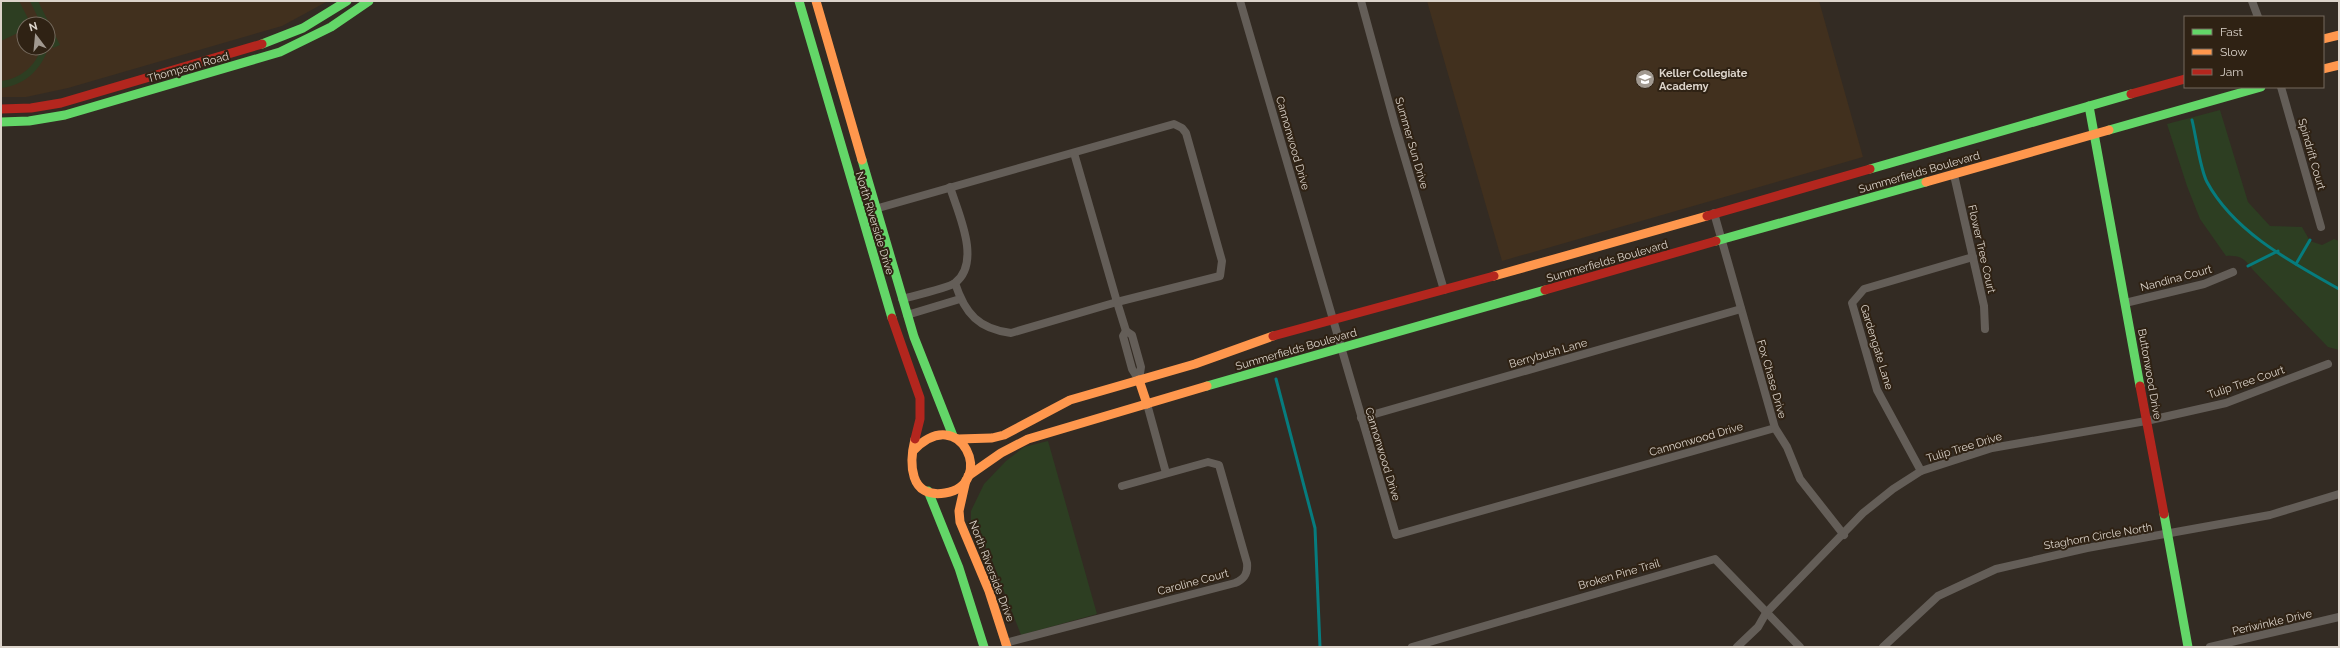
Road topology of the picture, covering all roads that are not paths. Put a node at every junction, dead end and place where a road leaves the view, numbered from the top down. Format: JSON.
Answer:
{"nodes":[{"id":1,"x":347,"y":1,"type":"edge"},
{"id":2,"x":369,"y":1,"type":"edge"},
{"id":3,"x":799,"y":1,"type":"edge"},
{"id":4,"x":1240,"y":1,"type":"edge"},
{"id":5,"x":1360,"y":1,"type":"edge"},
{"id":6,"x":2252,"y":1,"type":"edge"},
{"id":7,"x":817,"y":4,"type":"edge"},
{"id":8,"x":802,"y":11,"type":"junction"},
{"id":9,"x":2258,"y":16,"type":"edge"},
{"id":10,"x":822,"y":21,"type":"junction"},
{"id":11,"x":806,"y":25,"type":"junction"},
{"id":12,"x":2339,"y":35,"type":"edge"},
{"id":13,"x":2324,"y":39,"type":"edge"},
{"id":14,"x":259,"y":45,"type":"junction"},
{"id":15,"x":263,"y":58,"type":"junction"},
{"id":16,"x":2339,"y":65,"type":"edge"},
{"id":17,"x":2324,"y":69,"type":"edge"},
{"id":18,"x":2184,"y":78,"type":"edge"},
{"id":19,"x":2258,"y":88,"type":"edge"},
{"id":20,"x":2281,"y":88,"type":"edge"},
{"id":21,"x":96,"y":92,"type":"junction"},
{"id":22,"x":99,"y":105,"type":"junction"},
{"id":23,"x":2089,"y":106,"type":"junction"},
{"id":24,"x":1,"y":109,"type":"edge"},
{"id":25,"x":1,"y":122,"type":"edge"},
{"id":26,"x":2094,"y":135,"type":"junction"},
{"id":27,"x":1074,"y":153,"type":"junction"},
{"id":28,"x":1954,"y":175,"type":"junction"},
{"id":29,"x":950,"y":187,"type":"junction"},
{"id":30,"x":875,"y":208,"type":"junction"},
{"id":31,"x":1714,"y":213,"type":"junction"},
{"id":32,"x":2321,"y":227,"type":"dead end"},
{"id":33,"x":1722,"y":240,"type":"junction"},
{"id":34,"x":1973,"y":257,"type":"junction"},
{"id":35,"x":2233,"y":272,"type":"dead end"},
{"id":36,"x":955,"y":283,"type":"junction"},
{"id":37,"x":1444,"y":290,"type":"junction"},
{"id":38,"x":902,"y":299,"type":"junction"},
{"id":39,"x":960,"y":299,"type":"junction"},
{"id":40,"x":1117,"y":302,"type":"junction"},
{"id":41,"x":2125,"y":303,"type":"junction"},
{"id":42,"x":1741,"y":309,"type":"junction"},
{"id":43,"x":907,"y":315,"type":"junction"},
{"id":44,"x":1333,"y":321,"type":"junction"},
{"id":45,"x":1984,"y":329,"type":"dead end"},
{"id":46,"x":1341,"y":349,"type":"junction"},
{"id":47,"x":2328,"y":364,"type":"dead end"},
{"id":48,"x":1139,"y":380,"type":"junction"},
{"id":49,"x":1147,"y":404,"type":"junction"},
{"id":50,"x":1361,"y":418,"type":"junction"},
{"id":51,"x":2146,"y":421,"type":"junction"},
{"id":52,"x":1774,"y":428,"type":"junction"},
{"id":53,"x":955,"y":437,"type":"junction"},
{"id":54,"x":913,"y":451,"type":"junction"},
{"id":55,"x":1921,"y":471,"type":"junction"},
{"id":56,"x":1166,"y":473,"type":"junction"},
{"id":57,"x":967,"y":478,"type":"junction"},
{"id":58,"x":1122,"y":486,"type":"dead end"},
{"id":59,"x":928,"y":491,"type":"junction"},
{"id":60,"x":2339,"y":494,"type":"edge"},
{"id":61,"x":1844,"y":534,"type":"junction"},
{"id":62,"x":2167,"y":535,"type":"junction"},
{"id":63,"x":1766,"y":613,"type":"junction"},
{"id":64,"x":2339,"y":617,"type":"edge"},
{"id":65,"x":1006,"y":645,"type":"edge"},
{"id":66,"x":984,"y":647,"type":"edge"},
{"id":67,"x":1412,"y":647,"type":"edge"},
{"id":68,"x":1737,"y":647,"type":"edge"},
{"id":69,"x":1800,"y":647,"type":"edge"},
{"id":70,"x":1883,"y":647,"type":"edge"},
{"id":71,"x":2188,"y":647,"type":"edge"},
{"id":72,"x":2210,"y":647,"type":"edge"}],
"edges":[{"from":1,"to":14,"type":"street","name":"Thompson Road"},
{"from":2,"to":15,"type":"street","name":"Thompson Road"},
{"from":3,"to":8,"type":"street","name":"North Riverside Drive"},
{"from":4,"to":44,"type":"street","name":"Cannonwood Drive"},
{"from":5,"to":37,"type":"street","name":"Summer Sun Drive"},
{"from":6,"to":9,"type":"street"},
{"from":7,"to":8,"type":"street"},
{"from":7,"to":10,"type":"street","name":"North Riverside Drive"},
{"from":8,"to":11,"type":"street","name":"North Riverside Drive"},
{"from":10,"to":11,"type":"street"},
{"from":10,"to":30,"type":"street","name":"North Riverside Drive"},
{"from":11,"to":54,"type":"street","name":"North Riverside Drive"},
{"from":12,"to":13,"type":"street"},
{"from":14,"to":15,"type":"street"},
{"from":14,"to":21,"type":"street","name":"Thompson Road"},
{"from":15,"to":22,"type":"street","name":"Thompson Road"},
{"from":16,"to":17,"type":"street"},
{"from":18,"to":23,"type":"street","name":"Summerfields Boulevard"},
{"from":19,"to":26,"type":"street","name":"Summerfields Boulevard"},
{"from":20,"to":32,"type":"street","name":"Spindrift Court"},
{"from":21,"to":22,"type":"street"},
{"from":21,"to":24,"type":"street","name":"Thompson Road"},
{"from":22,"to":25,"type":"street","name":"Thompson Road"},
{"from":23,"to":26,"type":"street","name":"Buttonwood Drive"},
{"from":23,"to":31,"type":"street","name":"Summerfields Boulevard"},
{"from":26,"to":28,"type":"street","name":"Summerfields Boulevard"},
{"from":26,"to":41,"type":"street","name":"Buttonwood Drive"},
{"from":27,"to":29,"type":"street"},
{"from":27,"to":40,"type":"street"},
{"from":27,"to":40,"type":"street"},
{"from":28,"to":33,"type":"street","name":"Summerfields Boulevard"},
{"from":28,"to":34,"type":"street","name":"Flower Tree Court"},
{"from":29,"to":30,"type":"street"},
{"from":29,"to":36,"type":"street"},
{"from":30,"to":38,"type":"street","name":"North Riverside Drive"},
{"from":31,"to":33,"type":"street","name":"Fox Chase Drive"},
{"from":31,"to":37,"type":"street","name":"Summerfields Boulevard"},
{"from":33,"to":42,"type":"street","name":"Fox Chase Drive"},
{"from":33,"to":46,"type":"street","name":"Summerfields Boulevard"},
{"from":34,"to":45,"type":"street","name":"Flower Tree Court"},
{"from":34,"to":55,"type":"street","name":"Gardengate Lane"},
{"from":35,"to":41,"type":"street","name":"Nandina Court"},
{"from":36,"to":38,"type":"street"},
{"from":36,"to":39,"type":"street"},
{"from":37,"to":44,"type":"street","name":"Summerfields Boulevard"},
{"from":38,"to":43,"type":"street","name":"North Riverside Drive"},
{"from":39,"to":40,"type":"street"},
{"from":39,"to":43,"type":"street"},
{"from":40,"to":48,"type":"street"},
{"from":41,"to":51,"type":"street","name":"Buttonwood Drive"},
{"from":42,"to":50,"type":"street","name":"Berrybush Lane"},
{"from":42,"to":52,"type":"street","name":"Fox Chase Drive"},
{"from":43,"to":53,"type":"street","name":"North Riverside Drive"},
{"from":44,"to":46,"type":"street","name":"Cannonwood Drive"},
{"from":44,"to":48,"type":"street","name":"Summerfields Boulevard"},
{"from":46,"to":49,"type":"street","name":"Summerfields Boulevard"},
{"from":46,"to":50,"type":"street","name":"Cannonwood Drive"},
{"from":47,"to":51,"type":"street","name":"Tulip Tree Court"},
{"from":48,"to":49,"type":"street"},
{"from":48,"to":53,"type":"street","name":"Summerfields Boulevard"},
{"from":49,"to":56,"type":"street"},
{"from":49,"to":57,"type":"street","name":"Summerfields Boulevard"},
{"from":50,"to":52,"type":"street","name":"Cannonwood Drive"},
{"from":51,"to":55,"type":"street","name":"Tulip Tree Drive"},
{"from":51,"to":62,"type":"street","name":"Buttonwood Drive"},
{"from":52,"to":61,"type":"street","name":"Fox Chase Drive"},
{"from":53,"to":54,"type":"street"},
{"from":53,"to":57,"type":"street","name":"North Riverside Drive"},
{"from":54,"to":59,"type":"street","name":"North Riverside Drive"},
{"from":55,"to":61,"type":"street","name":"Tulip Tree Drive"},
{"from":56,"to":58,"type":"street","name":"Caroline Court"},
{"from":56,"to":65,"type":"street","name":"Caroline Court"},
{"from":57,"to":59,"type":"street"},
{"from":57,"to":65,"type":"street","name":"North Riverside Drive"},
{"from":59,"to":66,"type":"street","name":"North Riverside Drive"},
{"from":60,"to":62,"type":"street","name":"Staghorn Circle North"},
{"from":61,"to":63,"type":"street","name":"Tulip Tree Drive"},
{"from":62,"to":70,"type":"street","name":"Staghorn Circle North"},
{"from":62,"to":71,"type":"street","name":"Buttonwood Drive"},
{"from":63,"to":67,"type":"street","name":"Broken Pine Trail"},
{"from":63,"to":68,"type":"street","name":"Tulip Tree Drive"},
{"from":63,"to":69,"type":"street","name":"Broken Pine Trail"},
{"from":64,"to":72,"type":"street","name":"Periwinkle Drive"}]}
